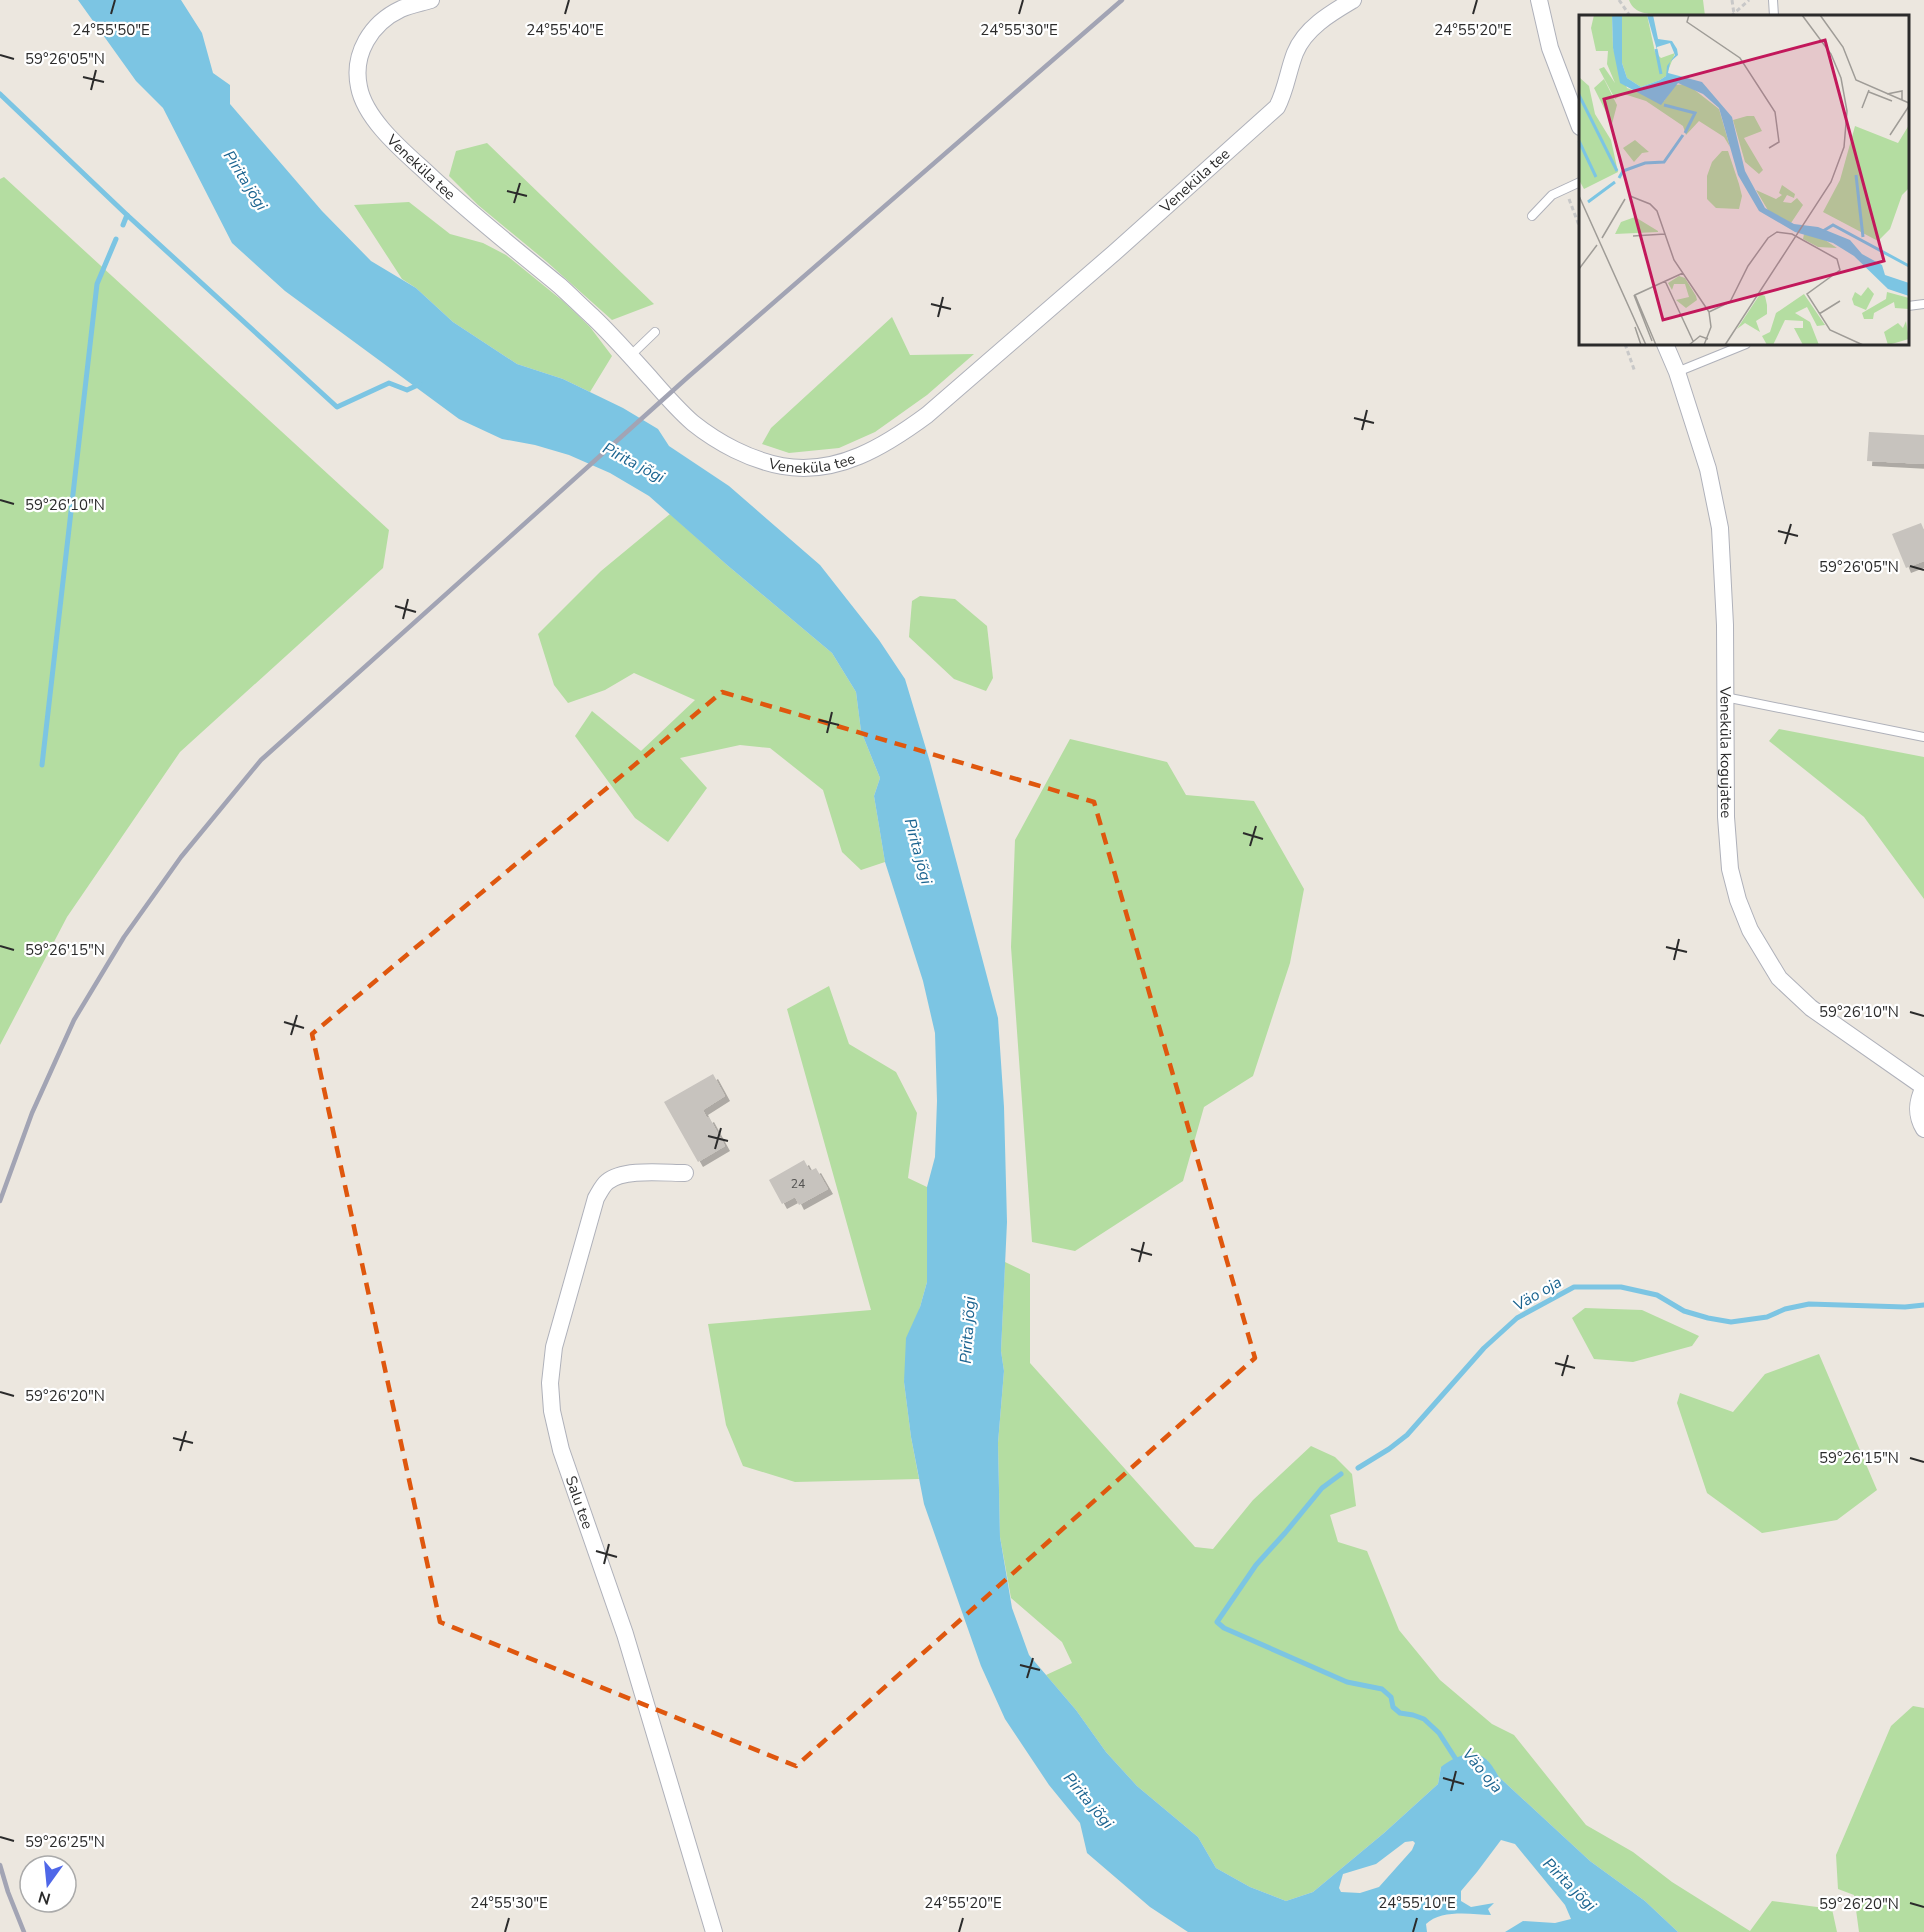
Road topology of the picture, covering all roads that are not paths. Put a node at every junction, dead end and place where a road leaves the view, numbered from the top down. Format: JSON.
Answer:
{"nodes":[{"id":1,"x":431,"y":0,"type":"edge"},
{"id":2,"x":1353,"y":0,"type":"edge"},
{"id":3,"x":1539,"y":0,"type":"edge"},
{"id":4,"x":1773,"y":0,"type":"edge"},
{"id":5,"x":1774,"y":15,"type":"edge"},
{"id":6,"x":1579,"y":122,"type":"edge"},
{"id":7,"x":1579,"y":183,"type":"edge"},
{"id":8,"x":1532,"y":216,"type":"dead end"},
{"id":9,"x":1924,"y":304,"type":"edge"},
{"id":10,"x":1909,"y":306,"type":"edge"},
{"id":11,"x":655,"y":332,"type":"dead end"},
{"id":12,"x":1665,"y":345,"type":"edge"},
{"id":13,"x":1744,"y":345,"type":"edge"},
{"id":14,"x":630,"y":356,"type":"junction"},
{"id":15,"x":1677,"y":372,"type":"junction"},
{"id":16,"x":1725,"y":697,"type":"junction"},
{"id":17,"x":1924,"y":737,"type":"edge"},
{"id":18,"x":1924,"y":1087,"type":"edge"},
{"id":19,"x":1924,"y":1129,"type":"edge"},
{"id":20,"x":685,"y":1173,"type":"dead end"},
{"id":21,"x":714,"y":1932,"type":"edge"}],
"edges":[{"from":1,"to":14,"type":"street","name":"Veneküla tee"},
{"from":2,"to":14,"type":"street","name":"Veneküla tee"},
{"from":3,"to":6,"type":"street"},
{"from":4,"to":5,"type":"lane"},
{"from":7,"to":8,"type":"lane"},
{"from":9,"to":10,"type":"lane"},
{"from":11,"to":14,"type":"lane"},
{"from":12,"to":15,"type":"street","name":"Veneküla kogujatee"},
{"from":13,"to":15,"type":"lane"},
{"from":15,"to":16,"type":"street","name":"Veneküla kogujatee"},
{"from":16,"to":17,"type":"lane"},
{"from":16,"to":18,"type":"street","name":"Veneküla kogujatee"},
{"from":18,"to":19,"type":"street"},
{"from":20,"to":21,"type":"street","name":"Salu tee"}]}
